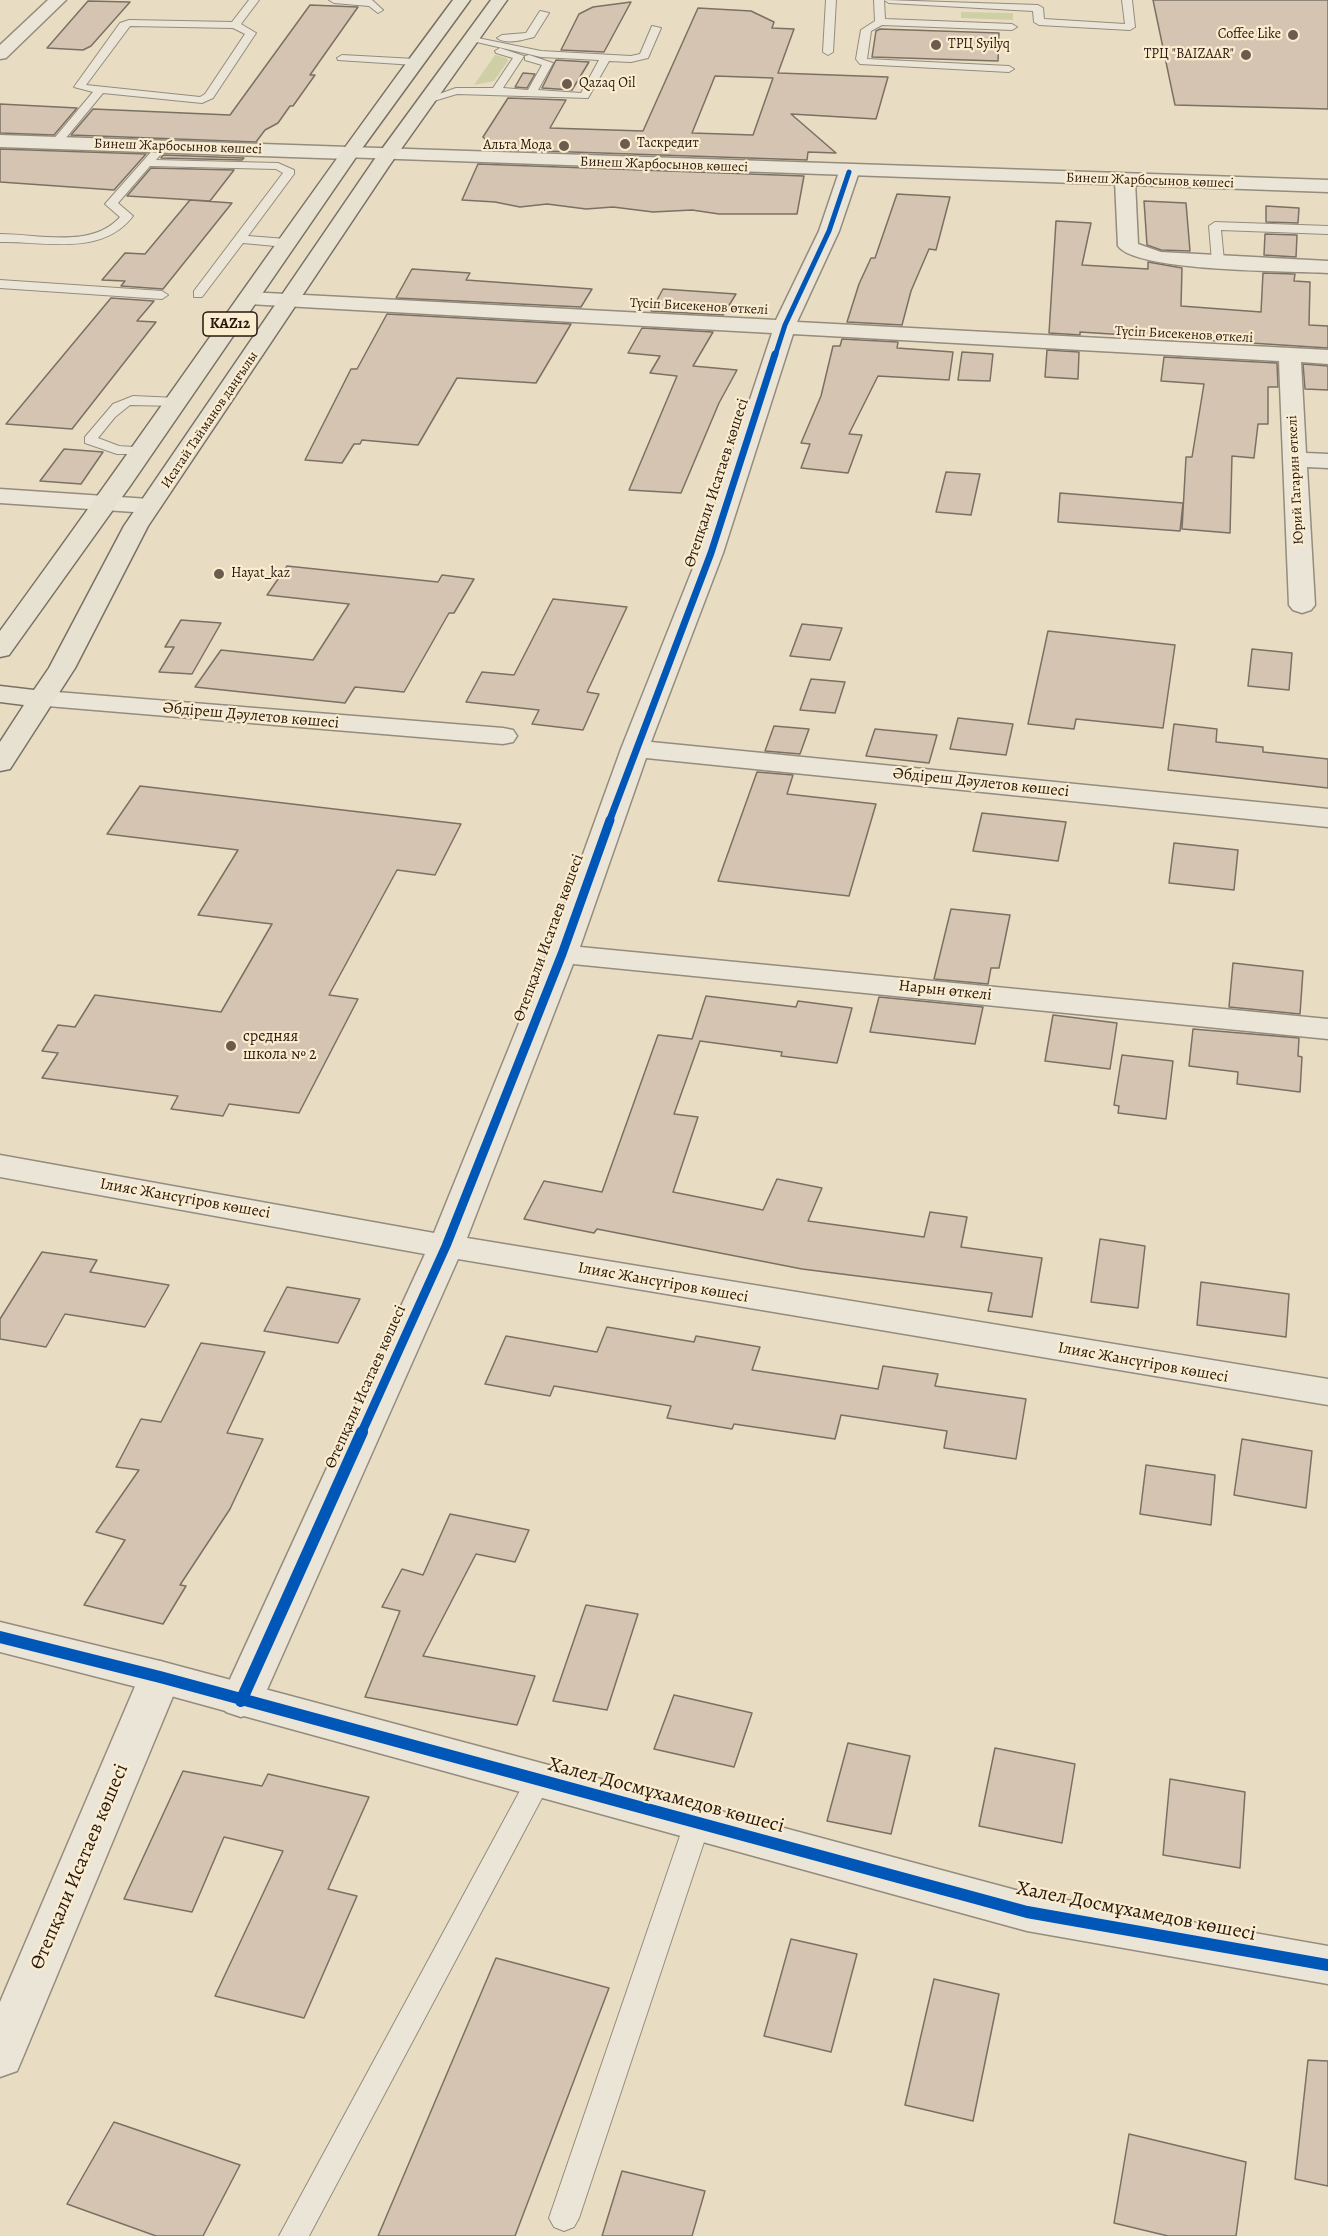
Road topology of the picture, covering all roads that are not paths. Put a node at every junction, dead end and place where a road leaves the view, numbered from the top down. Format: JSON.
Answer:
{"nodes":[{"id":1,"x":58,"y":0,"type":"edge"},
{"id":2,"x":254,"y":0,"type":"edge"},
{"id":3,"x":334,"y":0,"type":"edge"},
{"id":4,"x":462,"y":0,"type":"edge"},
{"id":5,"x":499,"y":0,"type":"edge"},
{"id":6,"x":831,"y":0,"type":"edge"},
{"id":7,"x":879,"y":0,"type":"edge"},
{"id":8,"x":889,"y":0,"type":"edge"},
{"id":9,"x":1127,"y":0,"type":"edge"},
{"id":10,"x":378,"y":10,"type":"dead end"},
{"id":11,"x":544,"y":13,"type":"dead end"},
{"id":12,"x":880,"y":22,"type":"junction"},
{"id":13,"x":235,"y":26,"type":"junction"},
{"id":14,"x":1012,"y":27,"type":"dead end"},
{"id":15,"x":656,"y":28,"type":"dead end"},
{"id":16,"x":470,"y":41,"type":"junction"},
{"id":17,"x":828,"y":52,"type":"dead end"},
{"id":18,"x":0,"y":54,"type":"edge"},
{"id":19,"x":519,"y":56,"type":"junction"},
{"id":20,"x":342,"y":58,"type":"dead end"},
{"id":21,"x":604,"y":61,"type":"dead end"},
{"id":22,"x":415,"y":62,"type":"junction"},
{"id":23,"x":1009,"y":69,"type":"dead end"},
{"id":24,"x":99,"y":91,"type":"junction"},
{"id":25,"x":496,"y":91,"type":"junction"},
{"id":26,"x":531,"y":93,"type":"junction"},
{"id":27,"x":427,"y":100,"type":"junction"},
{"id":28,"x":0,"y":141,"type":"edge"},
{"id":29,"x":56,"y":143,"type":"junction"},
{"id":30,"x":160,"y":147,"type":"junction"},
{"id":31,"x":349,"y":153,"type":"junction"},
{"id":32,"x":388,"y":154,"type":"junction"},
{"id":33,"x":148,"y":164,"type":"junction"},
{"id":34,"x":849,"y":172,"type":"junction"},
{"id":35,"x":1125,"y":181,"type":"junction"},
{"id":36,"x":1328,"y":186,"type":"edge"},
{"id":37,"x":1328,"y":230,"type":"edge"},
{"id":38,"x":0,"y":238,"type":"edge"},
{"id":39,"x":239,"y":240,"type":"junction"},
{"id":40,"x":286,"y":243,"type":"junction"},
{"id":41,"x":1218,"y":261,"type":"junction"},
{"id":42,"x":1328,"y":267,"type":"edge"},
{"id":43,"x":0,"y":284,"type":"edge"},
{"id":44,"x":198,"y":294,"type":"dead end"},
{"id":45,"x":162,"y":295,"type":"dead end"},
{"id":46,"x":248,"y":298,"type":"junction"},
{"id":47,"x":291,"y":300,"type":"junction"},
{"id":48,"x":785,"y":325,"type":"junction"},
{"id":49,"x":1290,"y":355,"type":"junction"},
{"id":50,"x":1328,"y":357,"type":"edge"},
{"id":51,"x":177,"y":402,"type":"junction"},
{"id":52,"x":143,"y":451,"type":"junction"},
{"id":53,"x":1295,"y":459,"type":"junction"},
{"id":54,"x":1328,"y":461,"type":"edge"},
{"id":55,"x":0,"y":496,"type":"edge"},
{"id":56,"x":97,"y":513,"type":"junction"},
{"id":57,"x":0,"y":516,"type":"edge"},
{"id":58,"x":143,"y":516,"type":"junction"},
{"id":59,"x":1302,"y":605,"type":"dead end"},
{"id":60,"x":0,"y":649,"type":"edge"},
{"id":61,"x":0,"y":694,"type":"edge"},
{"id":62,"x":44,"y":699,"type":"junction"},
{"id":63,"x":503,"y":736,"type":"dead end"},
{"id":64,"x":635,"y":749,"type":"junction"},
{"id":65,"x":0,"y":763,"type":"edge"},
{"id":66,"x":1328,"y":818,"type":"edge"},
{"id":67,"x":562,"y":954,"type":"junction"},
{"id":68,"x":1328,"y":1029,"type":"edge"},
{"id":69,"x":0,"y":1166,"type":"edge"},
{"id":70,"x":446,"y":1246,"type":"junction"},
{"id":71,"x":1328,"y":1392,"type":"edge"},
{"id":72,"x":0,"y":1636,"type":"edge"},
{"id":73,"x":160,"y":1677,"type":"junction"},
{"id":74,"x":242,"y":1701,"type":"junction"},
{"id":75,"x":538,"y":1781,"type":"junction"},
{"id":76,"x":697,"y":1824,"type":"junction"},
{"id":77,"x":1328,"y":1965,"type":"edge"},
{"id":78,"x":0,"y":2057,"type":"edge"},
{"id":79,"x":564,"y":2218,"type":"dead end"},
{"id":80,"x":294,"y":2236,"type":"edge"}],
"edges":[{"from":1,"to":18,"type":"street"},
{"from":2,"to":13,"type":"lane"},
{"from":3,"to":10,"type":"lane"},
{"from":4,"to":22,"type":"main road","number":"KAZ12"},
{"from":5,"to":16,"type":"main road","name":"Исатай Тайманов даңғылы","number":"KAZ12"},
{"from":6,"to":17,"type":"lane"},
{"from":7,"to":12,"type":"lane"},
{"from":8,"to":9,"type":"lane"},
{"from":11,"to":16,"type":"lane"},
{"from":12,"to":14,"type":"lane"},
{"from":12,"to":23,"type":"lane"},
{"from":13,"to":24,"type":"lane"},
{"from":13,"to":24,"type":"lane"},
{"from":15,"to":16,"type":"lane"},
{"from":16,"to":19,"type":"lane"},
{"from":16,"to":27,"type":"main road","name":"Исатай Тайманов даңғылы","number":"KAZ12"},
{"from":19,"to":25,"type":"lane"},
{"from":19,"to":26,"type":"lane"},
{"from":20,"to":22,"type":"lane"},
{"from":21,"to":26,"type":"lane"},
{"from":22,"to":31,"type":"main road","number":"KAZ12"},
{"from":24,"to":29,"type":"lane"},
{"from":25,"to":26,"type":"lane"},
{"from":25,"to":27,"type":"lane"},
{"from":27,"to":32,"type":"main road","name":"Исатай Тайманов даңғылы","number":"KAZ12"},
{"from":28,"to":29,"type":"street","name":"Бинеш Жарбосынов көшесі"},
{"from":29,"to":30,"type":"street","name":"Бинеш Жарбосынов көшесі"},
{"from":30,"to":31,"type":"street","name":"Бинеш Жарбосынов көшесі"},
{"from":30,"to":33,"type":"lane"},
{"from":31,"to":32,"type":"street","name":"Бинеш Жарбосынов көшесі"},
{"from":31,"to":40,"type":"main road","number":"KAZ12"},
{"from":32,"to":34,"type":"street","name":"Бинеш Жарбосынов көшесі"},
{"from":32,"to":47,"type":"main road","name":"Исатай Тайманов даңғылы","number":"KAZ12"},
{"from":33,"to":38,"type":"lane"},
{"from":33,"to":39,"type":"lane"},
{"from":34,"to":35,"type":"street","name":"Бинеш Жарбосынов көшесі"},
{"from":34,"to":48,"type":"street","name":"Өтепқали Исатаев көшесі"},
{"from":35,"to":36,"type":"street","name":"Бинеш Жарбосынов көшесі"},
{"from":35,"to":41,"type":"street"},
{"from":37,"to":41,"type":"lane"},
{"from":39,"to":40,"type":"lane"},
{"from":39,"to":44,"type":"lane"},
{"from":40,"to":46,"type":"main road","number":"KAZ12"},
{"from":41,"to":42,"type":"street"},
{"from":43,"to":45,"type":"lane"},
{"from":46,"to":47,"type":"street","name":"Түсіп Бисекенов өткелі"},
{"from":46,"to":51,"type":"main road","number":"KAZ12"},
{"from":47,"to":48,"type":"street","name":"Түсіп Бисекенов өткелі"},
{"from":47,"to":58,"type":"main road","name":"Исатай Тайманов даңғылы","number":"KAZ12"},
{"from":48,"to":49,"type":"street","name":"Түсіп Бисекенов өткелі"},
{"from":48,"to":64,"type":"street","name":"Өтепқали Исатаев көшесі"},
{"from":49,"to":50,"type":"street","name":"Түсіп Бисекенов өткелі"},
{"from":49,"to":53,"type":"street","name":"Юрий Гагарин өткелі"},
{"from":51,"to":52,"type":"main road","number":"KAZ12"},
{"from":51,"to":52,"type":"lane"},
{"from":52,"to":56,"type":"main road","number":"KAZ12"},
{"from":53,"to":54,"type":"street"},
{"from":53,"to":59,"type":"street","name":"Юрий Гагарин өткелі"},
{"from":55,"to":56,"type":"street"},
{"from":56,"to":57,"type":"street"},
{"from":56,"to":58,"type":"street"},
{"from":56,"to":60,"type":"main road","number":"KAZ12"},
{"from":58,"to":62,"type":"main road","name":"Исатай Тайманов даңғылы","number":"KAZ12"},
{"from":61,"to":62,"type":"main road","name":"Әбдіреш Дәулетов көшесі"},
{"from":62,"to":63,"type":"street","name":"Әбдіреш Дәулетов көшесі"},
{"from":62,"to":65,"type":"main road","name":"Исатай Тайманов даңғылы","number":"KAZ12"},
{"from":64,"to":66,"type":"street","name":"Әбдіреш Дәулетов көшесі"},
{"from":64,"to":67,"type":"street","name":"Өтепқали Исатаев көшесі"},
{"from":67,"to":68,"type":"street","name":"Нарын өткелі"},
{"from":67,"to":70,"type":"street","name":"Өтепқали Исатаев көшесі"},
{"from":69,"to":70,"type":"street","name":"Ілияс Жансүгіров көшесі"},
{"from":70,"to":71,"type":"street","name":"Ілияс Жансүгіров көшесі"},
{"from":70,"to":74,"type":"street","name":"Өтепқали Исатаев көшесі"},
{"from":72,"to":73,"type":"street","name":"Халел Досмұхамедов көшесі"},
{"from":73,"to":74,"type":"street","name":"Халел Досмұхамедов көшесі"},
{"from":73,"to":78,"type":"street","name":"Өтепқали Исатаев көшесі"},
{"from":74,"to":75,"type":"street","name":"Халел Досмұхамедов көшесі"},
{"from":75,"to":76,"type":"street","name":"Халел Досмұхамедов көшесі"},
{"from":75,"to":80,"type":"lane"},
{"from":76,"to":77,"type":"street","name":"Халел Досмұхамедов көшесі"},
{"from":76,"to":79,"type":"lane"}]}
